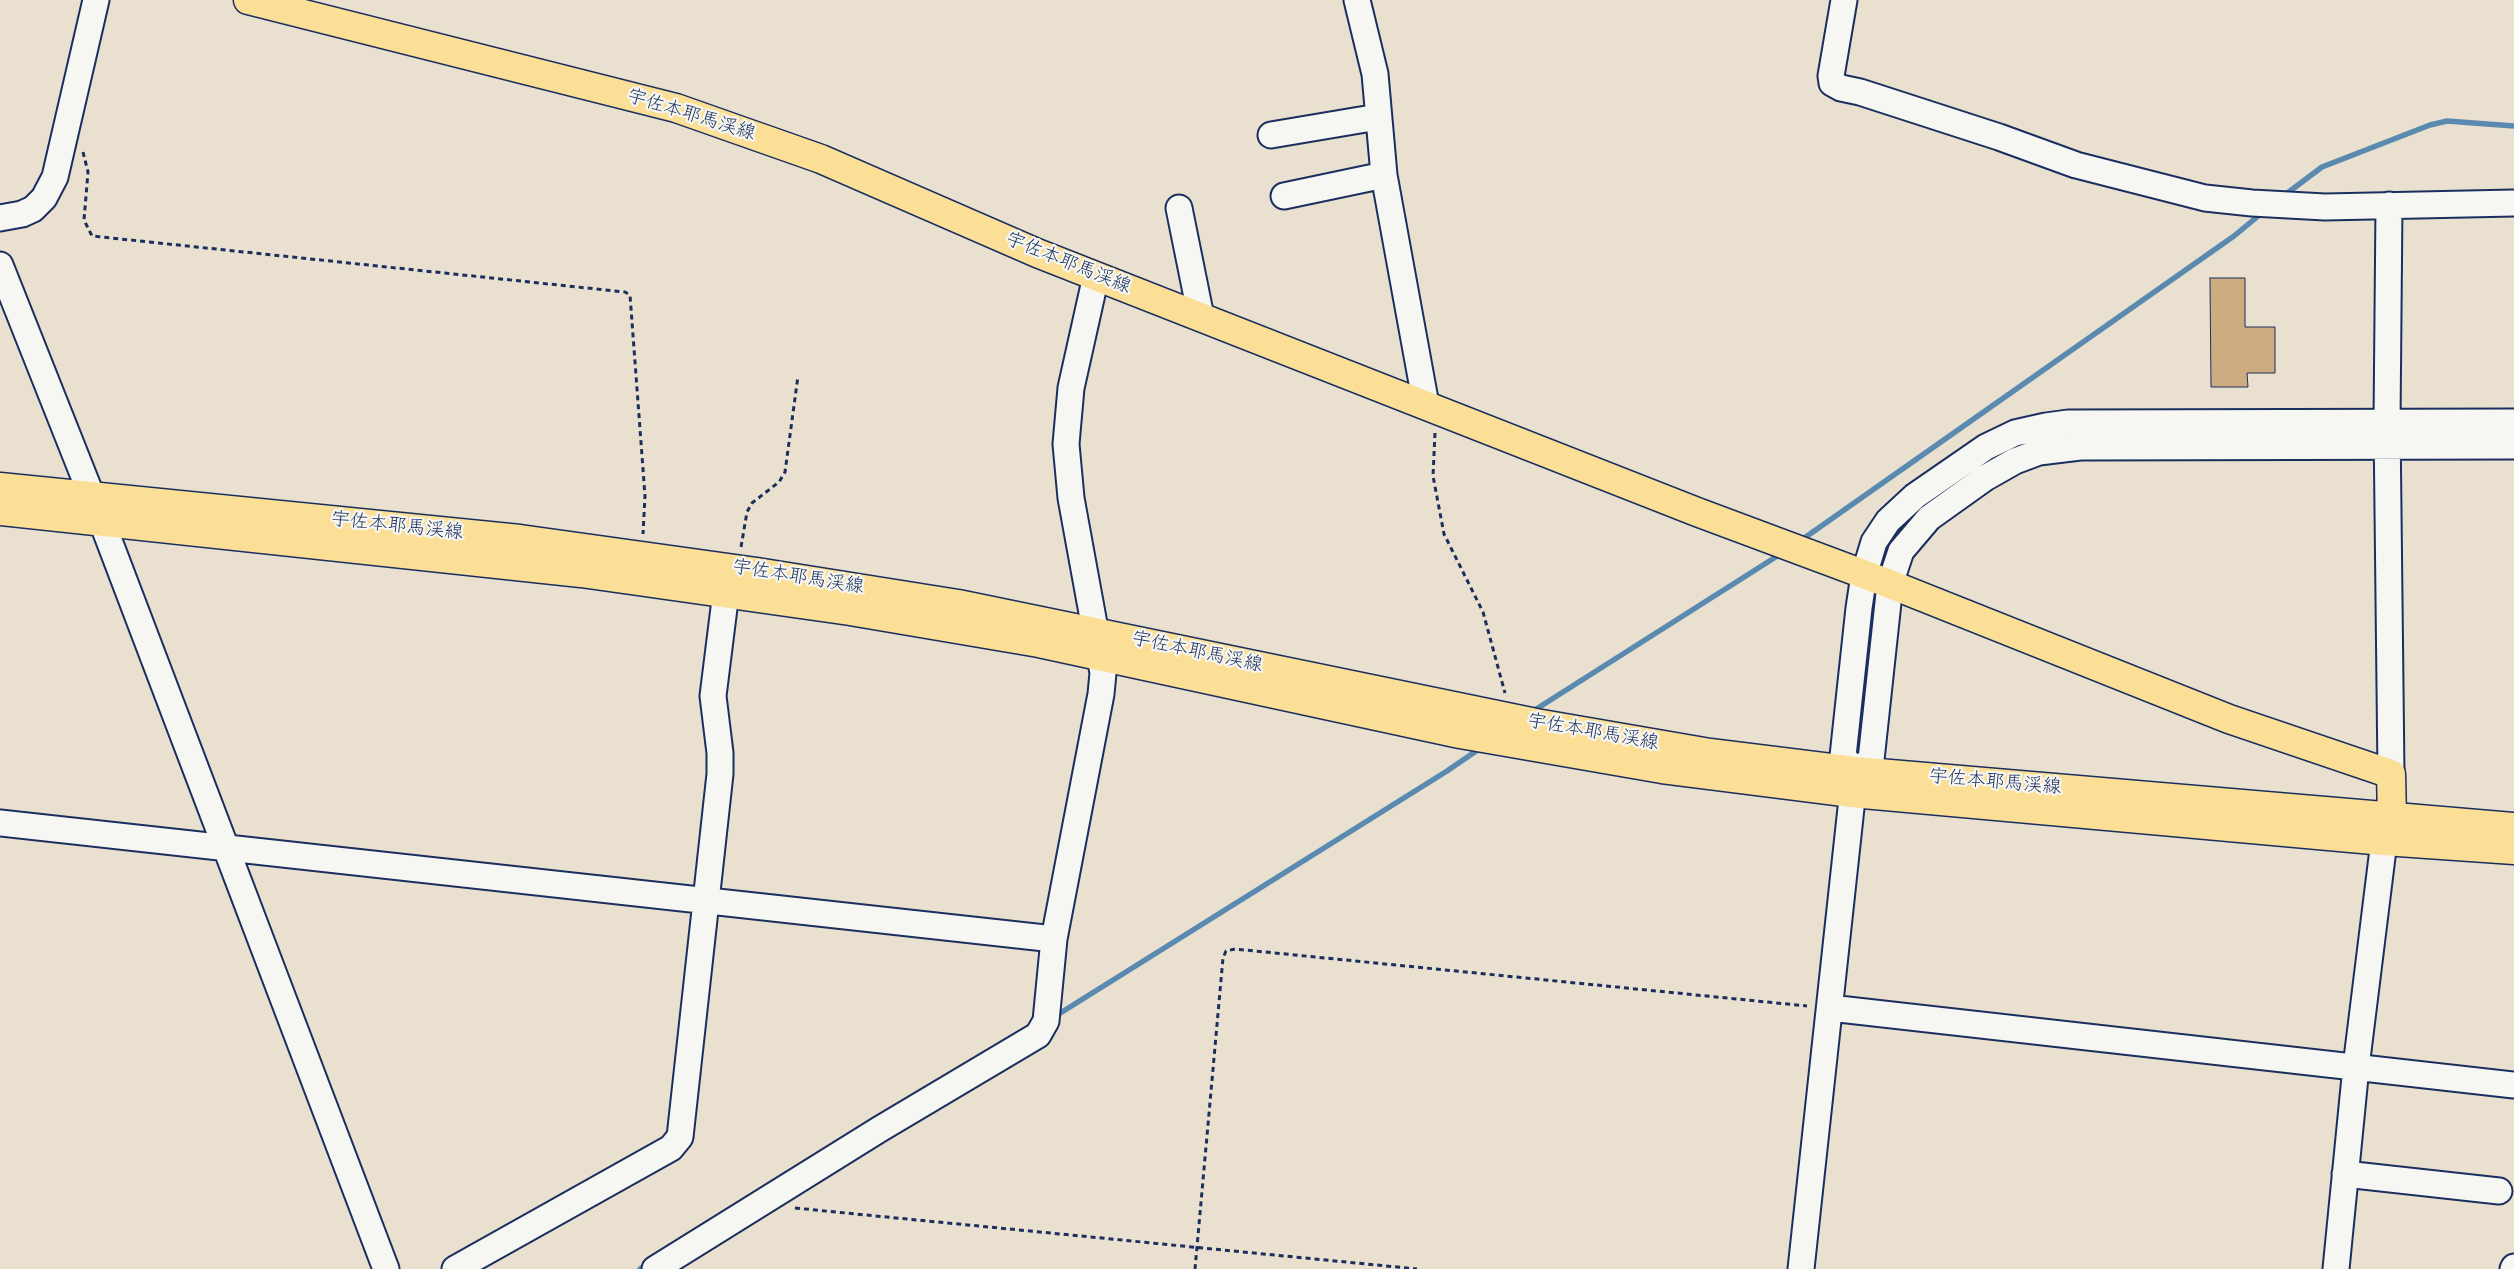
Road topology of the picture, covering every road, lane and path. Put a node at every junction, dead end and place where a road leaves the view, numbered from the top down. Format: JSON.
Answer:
{"nodes":[{"id":1,"x":96,"y":0,"type":"edge"},
{"id":2,"x":248,"y":0,"type":"edge"},
{"id":3,"x":1357,"y":0,"type":"edge"},
{"id":4,"x":1844,"y":0,"type":"edge"},
{"id":5,"x":1378,"y":117,"type":"junction"},
{"id":6,"x":1271,"y":135,"type":"dead end"},
{"id":7,"x":64,"y":139,"type":"junction"},
{"id":8,"x":1384,"y":175,"type":"junction"},
{"id":9,"x":1284,"y":196,"type":"dead end"},
{"id":10,"x":2514,"y":203,"type":"edge"},
{"id":11,"x":2389,"y":205,"type":"junction"},
{"id":12,"x":1179,"y":208,"type":"dead end"},
{"id":13,"x":0,"y":218,"type":"edge"},
{"id":14,"x":0,"y":265,"type":"edge"},
{"id":15,"x":1096,"y":276,"type":"junction"},
{"id":16,"x":1201,"y":317,"type":"junction"},
{"id":17,"x":798,"y":376,"type":"dead end"},
{"id":18,"x":1433,"y":408,"type":"junction"},
{"id":19,"x":2514,"y":422,"type":"edge"},
{"id":20,"x":2388,"y":434,"type":"junction"},
{"id":21,"x":2514,"y":446,"type":"edge"},
{"id":22,"x":0,"y":487,"type":"edge"},
{"id":23,"x":97,"y":510,"type":"junction"},
{"id":24,"x":0,"y":511,"type":"edge"},
{"id":25,"x":640,"y":554,"type":"junction"},
{"id":26,"x":1864,"y":575,"type":"junction"},
{"id":27,"x":732,"y":580,"type":"junction"},
{"id":28,"x":1890,"y":584,"type":"junction"},
{"id":29,"x":1098,"y":644,"type":"junction"},
{"id":30,"x":1518,"y":719,"type":"junction"},
{"id":31,"x":2391,"y":774,"type":"junction"},
{"id":32,"x":1854,"y":782,"type":"junction"},
{"id":33,"x":0,"y":823,"type":"edge"},
{"id":34,"x":2514,"y":827,"type":"edge"},
{"id":35,"x":2388,"y":830,"type":"junction"},
{"id":36,"x":226,"y":848,"type":"junction"},
{"id":37,"x":2514,"y":850,"type":"edge"},
{"id":38,"x":706,"y":900,"type":"junction"},
{"id":39,"x":1054,"y":939,"type":"junction"},
{"id":40,"x":1830,"y":1008,"type":"junction"},
{"id":41,"x":2356,"y":1067,"type":"junction"},
{"id":42,"x":2514,"y":1085,"type":"edge"},
{"id":43,"x":2345,"y":1174,"type":"junction"},
{"id":44,"x":2499,"y":1191,"type":"dead end"},
{"id":45,"x":762,"y":1204,"type":"junction"},
{"id":46,"x":1197,"y":1247,"type":"junction"},
{"id":47,"x":386,"y":1269,"type":"edge"},
{"id":48,"x":455,"y":1269,"type":"edge"},
{"id":49,"x":656,"y":1269,"type":"edge"},
{"id":50,"x":1195,"y":1269,"type":"edge"},
{"id":51,"x":1417,"y":1269,"type":"edge"},
{"id":52,"x":1801,"y":1269,"type":"edge"},
{"id":53,"x":2336,"y":1269,"type":"edge"}],
"edges":[{"from":1,"to":7,"type":"street"},
{"from":2,"to":15,"type":"main road","name":"宇佐本耶馬渓線"},
{"from":3,"to":5,"type":"street"},
{"from":4,"to":11,"type":"street"},
{"from":5,"to":6,"type":"street"},
{"from":5,"to":8,"type":"street"},
{"from":7,"to":13,"type":"street"},
{"from":7,"to":25,"type":"path"},
{"from":8,"to":9,"type":"street"},
{"from":8,"to":18,"type":"street"},
{"from":10,"to":11,"type":"street"},
{"from":11,"to":20,"type":"street"},
{"from":12,"to":16,"type":"street"},
{"from":14,"to":23,"type":"street"},
{"from":15,"to":16,"type":"main road","name":"宇佐本耶馬渓線"},
{"from":15,"to":29,"type":"street"},
{"from":16,"to":18,"type":"main road","name":"宇佐本耶馬渓線"},
{"from":17,"to":27,"type":"path"},
{"from":18,"to":26,"type":"main road","name":"宇佐本耶馬渓線"},
{"from":18,"to":30,"type":"path"},
{"from":19,"to":20,"type":"street"},
{"from":20,"to":21,"type":"street"},
{"from":20,"to":26,"type":"street"},
{"from":20,"to":28,"type":"street"},
{"from":20,"to":31,"type":"street"},
{"from":22,"to":23,"type":"main road","name":"宇佐本耶馬渓線"},
{"from":23,"to":24,"type":"main road","name":"宇佐本耶馬渓線"},
{"from":23,"to":25,"type":"main road","name":"宇佐本耶馬渓線"},
{"from":23,"to":27,"type":"main road","name":"宇佐本耶馬渓線"},
{"from":23,"to":36,"type":"street"},
{"from":25,"to":27,"type":"main road","name":"宇佐本耶馬渓線"},
{"from":26,"to":28,"type":"main road","name":"宇佐本耶馬渓線"},
{"from":26,"to":32,"type":"street"},
{"from":27,"to":29,"type":"main road","name":"宇佐本耶馬渓線"},
{"from":27,"to":38,"type":"street"},
{"from":28,"to":31,"type":"main road","name":"宇佐本耶馬渓線"},
{"from":28,"to":32,"type":"street"},
{"from":29,"to":30,"type":"main road","name":"宇佐本耶馬渓線"},
{"from":29,"to":32,"type":"main road","name":"宇佐本耶馬渓線"},
{"from":29,"to":39,"type":"street"},
{"from":30,"to":32,"type":"main road","name":"宇佐本耶馬渓線"},
{"from":31,"to":35,"type":"main road"},
{"from":32,"to":35,"type":"main road","name":"宇佐本耶馬渓線"},
{"from":32,"to":40,"type":"street"},
{"from":33,"to":36,"type":"street"},
{"from":34,"to":35,"type":"main road","name":"宇佐本耶馬渓線"},
{"from":35,"to":37,"type":"main road","name":"宇佐本耶馬渓線"},
{"from":35,"to":41,"type":"street"},
{"from":36,"to":38,"type":"street"},
{"from":36,"to":47,"type":"street"},
{"from":38,"to":39,"type":"street"},
{"from":38,"to":48,"type":"street"},
{"from":39,"to":45,"type":"street"},
{"from":40,"to":41,"type":"street"},
{"from":40,"to":46,"type":"path"},
{"from":40,"to":52,"type":"street"},
{"from":41,"to":42,"type":"street"},
{"from":41,"to":43,"type":"street"},
{"from":43,"to":44,"type":"street"},
{"from":43,"to":53,"type":"street"},
{"from":45,"to":46,"type":"path"},
{"from":45,"to":49,"type":"street"},
{"from":46,"to":50,"type":"path"},
{"from":46,"to":51,"type":"path"}]}
